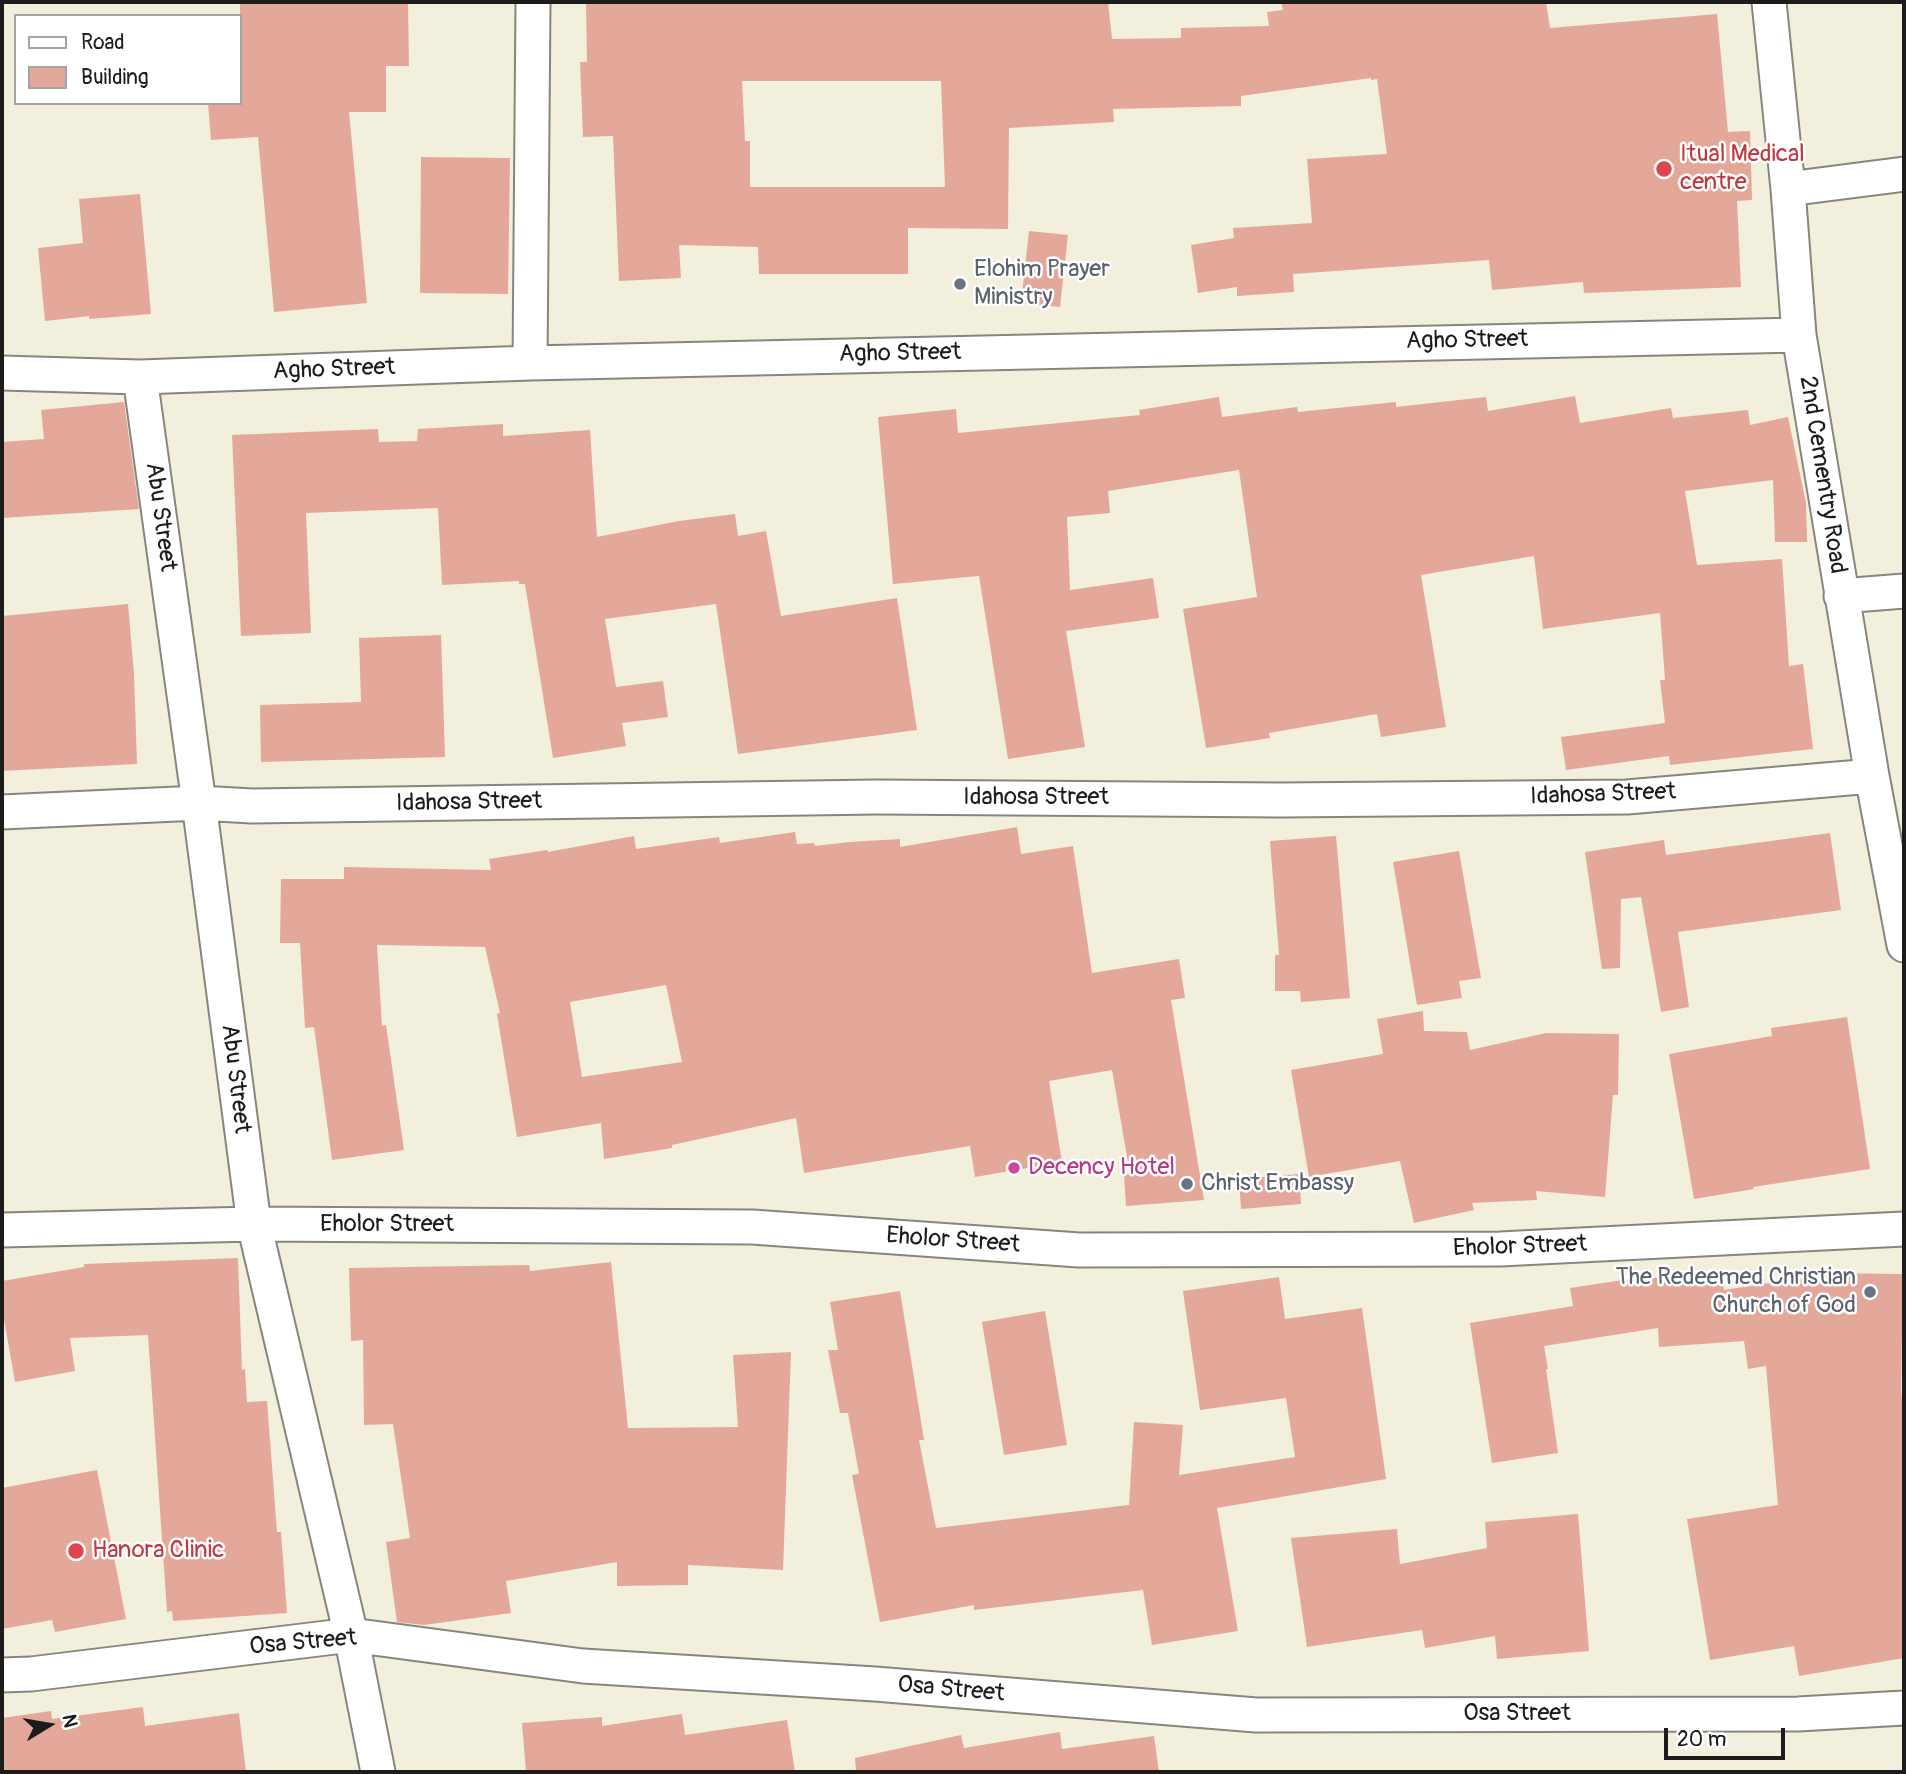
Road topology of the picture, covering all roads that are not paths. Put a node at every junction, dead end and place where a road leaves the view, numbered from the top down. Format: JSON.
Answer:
{"nodes":[{"id":1,"x":533,"y":2,"type":"edge"},
{"id":2,"x":1769,"y":2,"type":"edge"},
{"id":3,"x":1904,"y":174,"type":"edge"},
{"id":4,"x":1788,"y":189,"type":"junction"},
{"id":5,"x":1799,"y":335,"type":"junction"},
{"id":6,"x":530,"y":363,"type":"junction"},
{"id":7,"x":2,"y":373,"type":"edge"},
{"id":8,"x":141,"y":377,"type":"junction"},
{"id":9,"x":1904,"y":591,"type":"edge"},
{"id":10,"x":1841,"y":596,"type":"junction"},
{"id":11,"x":1872,"y":776,"type":"junction"},
{"id":12,"x":200,"y":803,"type":"junction"},
{"id":13,"x":2,"y":812,"type":"edge"},
{"id":14,"x":1904,"y":945,"type":"edge"},
{"id":15,"x":254,"y":1224,"type":"junction"},
{"id":16,"x":1904,"y":1229,"type":"edge"},
{"id":17,"x":2,"y":1230,"type":"edge"},
{"id":18,"x":351,"y":1635,"type":"junction"},
{"id":19,"x":2,"y":1675,"type":"edge"},
{"id":20,"x":1904,"y":1708,"type":"edge"},
{"id":21,"x":379,"y":1772,"type":"edge"}],
"edges":[{"from":1,"to":6,"type":"street"},
{"from":2,"to":4,"type":"street","name":"2nd Cementry Road"},
{"from":3,"to":4,"type":"street"},
{"from":4,"to":5,"type":"street","name":"2nd Cementry Road"},
{"from":5,"to":6,"type":"street","name":"Agho Street"},
{"from":5,"to":10,"type":"street","name":"2nd Cementry Road"},
{"from":6,"to":8,"type":"street","name":"Agho Street"},
{"from":7,"to":8,"type":"street","name":"Agho Street"},
{"from":8,"to":12,"type":"street","name":"Abu Street"},
{"from":9,"to":10,"type":"street"},
{"from":10,"to":11,"type":"street","name":"2nd Cementry Road"},
{"from":11,"to":12,"type":"street","name":"Idahosa Street"},
{"from":11,"to":14,"type":"street","name":"2nd Cementry Road"},
{"from":12,"to":13,"type":"street","name":"Idahosa Street"},
{"from":12,"to":15,"type":"street","name":"Abu Street"},
{"from":15,"to":16,"type":"street","name":"Eholor Street"},
{"from":15,"to":17,"type":"street","name":"Eholor Street"},
{"from":15,"to":18,"type":"street","name":"Abu Street"},
{"from":18,"to":19,"type":"street","name":"Osa Street"},
{"from":18,"to":20,"type":"street","name":"Osa Street"},
{"from":18,"to":21,"type":"street","name":"Abu Street"}]}
